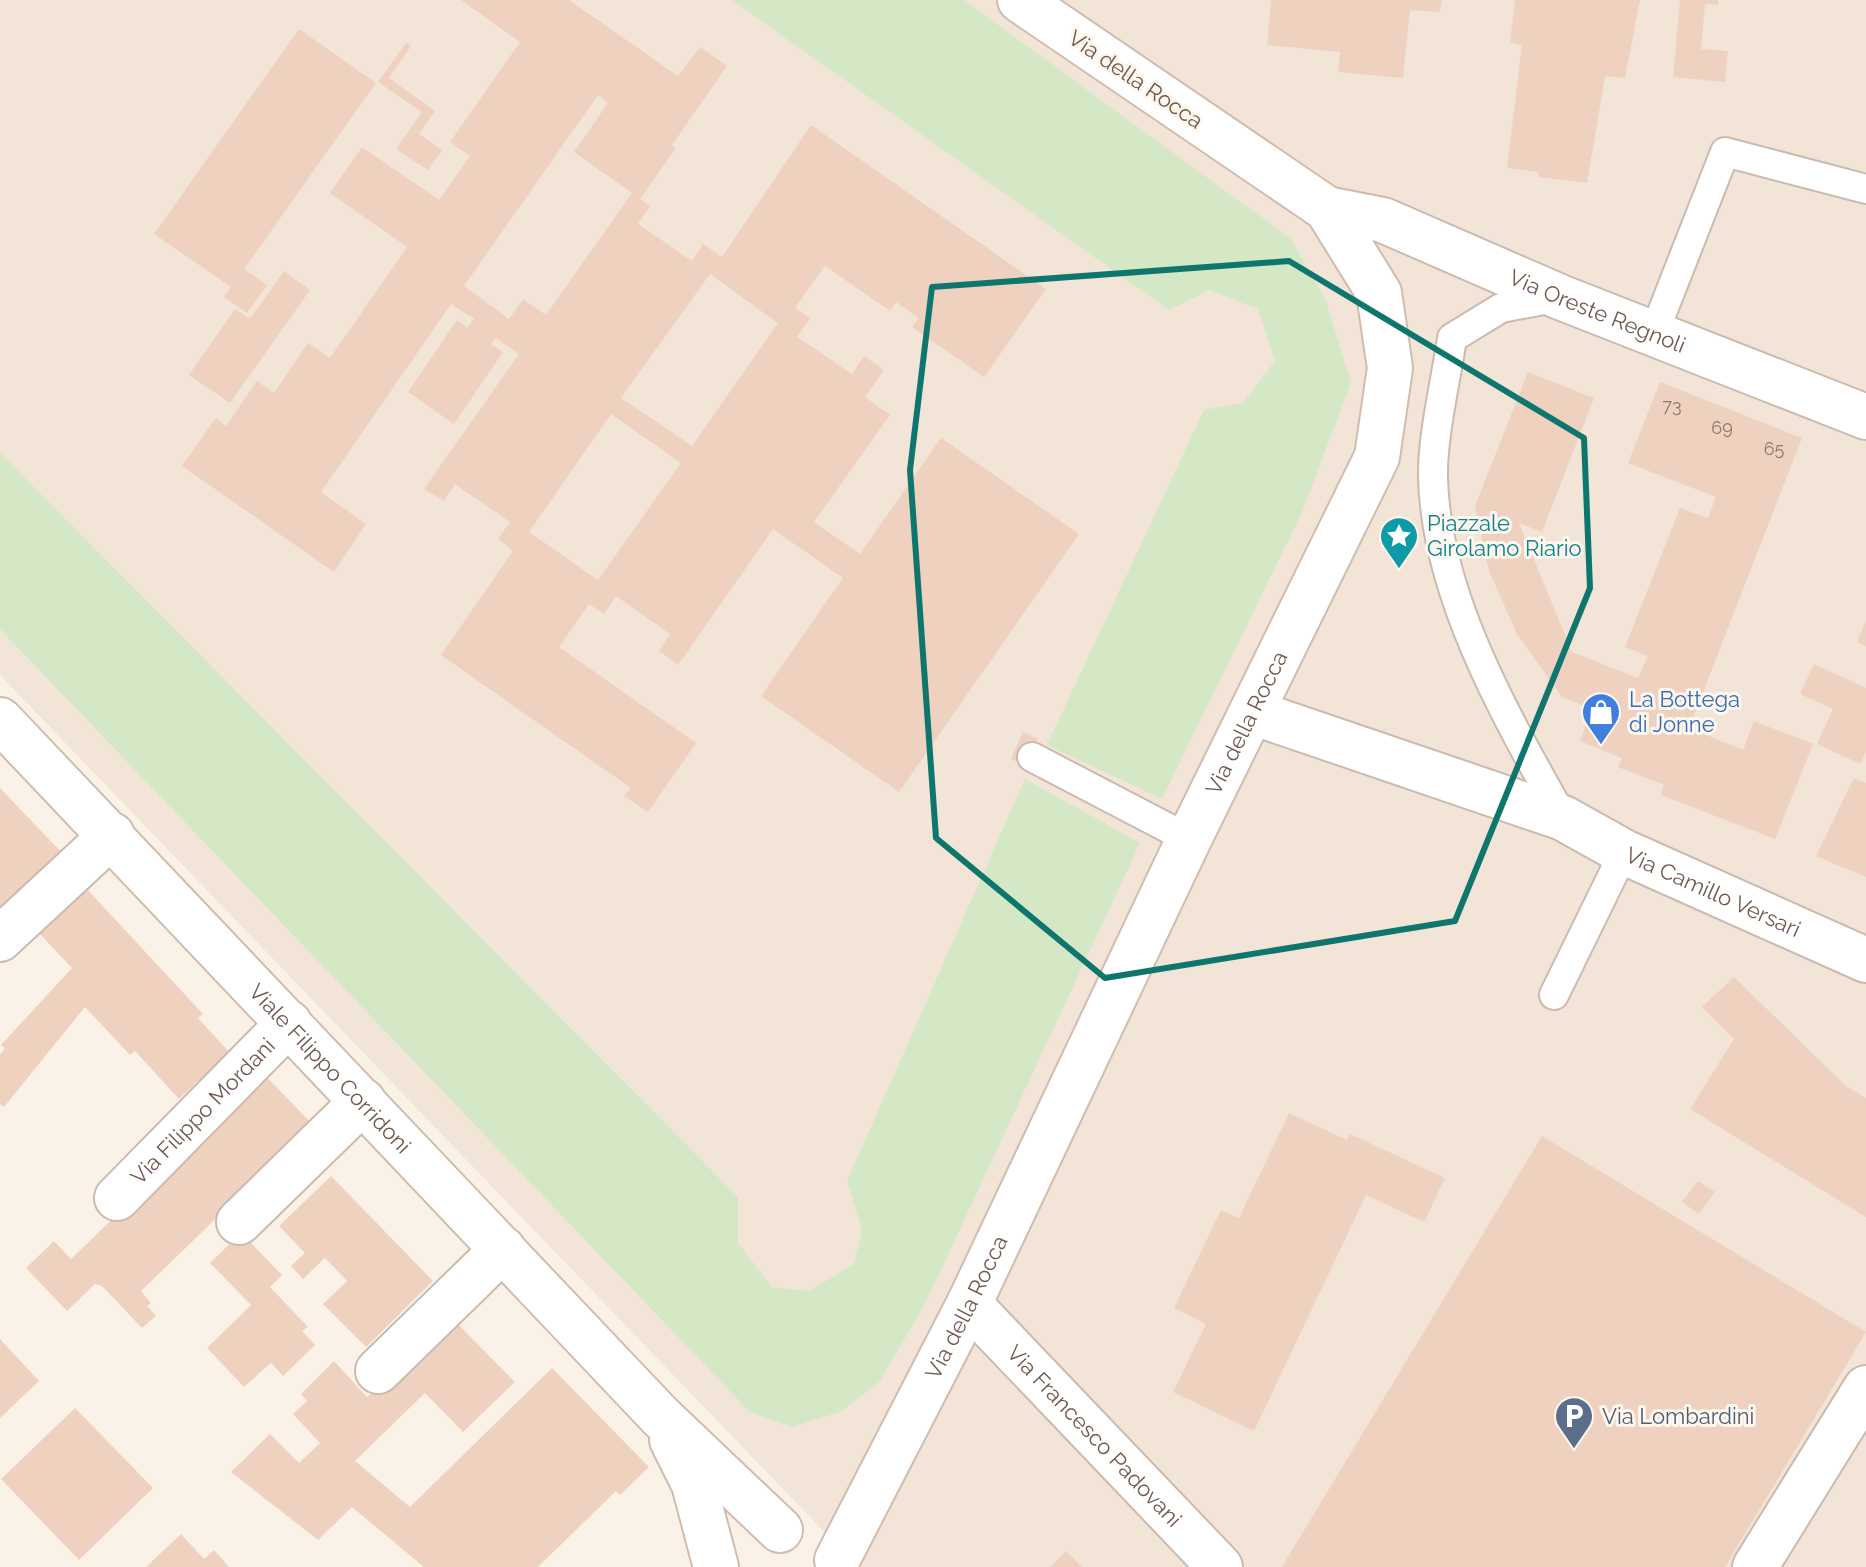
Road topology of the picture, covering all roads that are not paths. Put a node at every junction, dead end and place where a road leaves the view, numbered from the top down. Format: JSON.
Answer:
{"nodes":[{"id":1,"x":1020,"y":0,"type":"edge"},
{"id":2,"x":1866,"y":189,"type":"edge"},
{"id":3,"x":1327,"y":209,"type":"junction"},
{"id":4,"x":1560,"y":297,"type":"junction"},
{"id":5,"x":1654,"y":333,"type":"junction"},
{"id":6,"x":1866,"y":417,"type":"edge"},
{"id":7,"x":1252,"y":712,"type":"junction"},
{"id":8,"x":0,"y":720,"type":"edge"},
{"id":9,"x":1032,"y":757,"type":"dead end"},
{"id":10,"x":1563,"y":818,"type":"junction"},
{"id":11,"x":112,"y":835,"type":"junction"},
{"id":12,"x":1189,"y":839,"type":"junction"},
{"id":13,"x":1624,"y":852,"type":"junction"},
{"id":14,"x":0,"y":939,"type":"edge"},
{"id":15,"x":1866,"y":960,"type":"edge"},
{"id":16,"x":1554,"y":995,"type":"dead end"},
{"id":17,"x":289,"y":1023,"type":"junction"},
{"id":18,"x":363,"y":1101,"type":"junction"},
{"id":19,"x":117,"y":1198,"type":"dead end"},
{"id":20,"x":239,"y":1222,"type":"dead end"},
{"id":21,"x":503,"y":1249,"type":"junction"},
{"id":22,"x":969,"y":1304,"type":"junction"},
{"id":23,"x":378,"y":1371,"type":"dead end"},
{"id":24,"x":1866,"y":1388,"type":"edge"},
{"id":25,"x":660,"y":1416,"type":"junction"},
{"id":26,"x":780,"y":1530,"type":"junction"},
{"id":27,"x":839,"y":1564,"type":"edge"},
{"id":28,"x":718,"y":1567,"type":"edge"},
{"id":29,"x":1220,"y":1567,"type":"edge"},
{"id":30,"x":1755,"y":1567,"type":"edge"}],
"edges":[{"from":1,"to":3,"type":"main road","name":"Via della Rocca"},
{"from":2,"to":5,"type":"lane"},
{"from":3,"to":4,"type":"main road","name":"Via Oreste Regnoli"},
{"from":3,"to":7,"type":"main road","name":"Via della Rocca"},
{"from":4,"to":5,"type":"main road","name":"Via Oreste Regnoli"},
{"from":4,"to":10,"type":"lane"},
{"from":5,"to":6,"type":"main road","name":"Via Oreste Regnoli"},
{"from":7,"to":10,"type":"main road"},
{"from":7,"to":12,"type":"main road","name":"Via della Rocca"},
{"from":8,"to":11,"type":"main road","name":"Viale Filippo Corridoni"},
{"from":9,"to":12,"type":"lane"},
{"from":10,"to":13,"type":"main road","name":"Via Camillo Versari"},
{"from":11,"to":14,"type":"main road"},
{"from":11,"to":17,"type":"main road","name":"Viale Filippo Corridoni"},
{"from":12,"to":22,"type":"main road","name":"Via della Rocca"},
{"from":13,"to":15,"type":"main road","name":"Via Camillo Versari"},
{"from":13,"to":16,"type":"lane"},
{"from":17,"to":18,"type":"main road","name":"Viale Filippo Corridoni"},
{"from":17,"to":19,"type":"main road","name":"Via Filippo Mordani"},
{"from":18,"to":20,"type":"main road"},
{"from":18,"to":21,"type":"main road","name":"Viale Filippo Corridoni"},
{"from":21,"to":23,"type":"main road"},
{"from":21,"to":25,"type":"main road","name":"Viale Filippo Corridoni"},
{"from":22,"to":27,"type":"main road","name":"Via della Rocca"},
{"from":22,"to":29,"type":"main road","name":"Via Francesco Padovani"},
{"from":24,"to":30,"type":"main road"},
{"from":25,"to":26,"type":"main road","name":"Viale Filippo Corridoni"},
{"from":25,"to":28,"type":"main road","name":"Viale Filippo Corridoni"},
{"from":26,"to":27,"type":"main road"},
{"from":26,"to":28,"type":"main road"}]}
